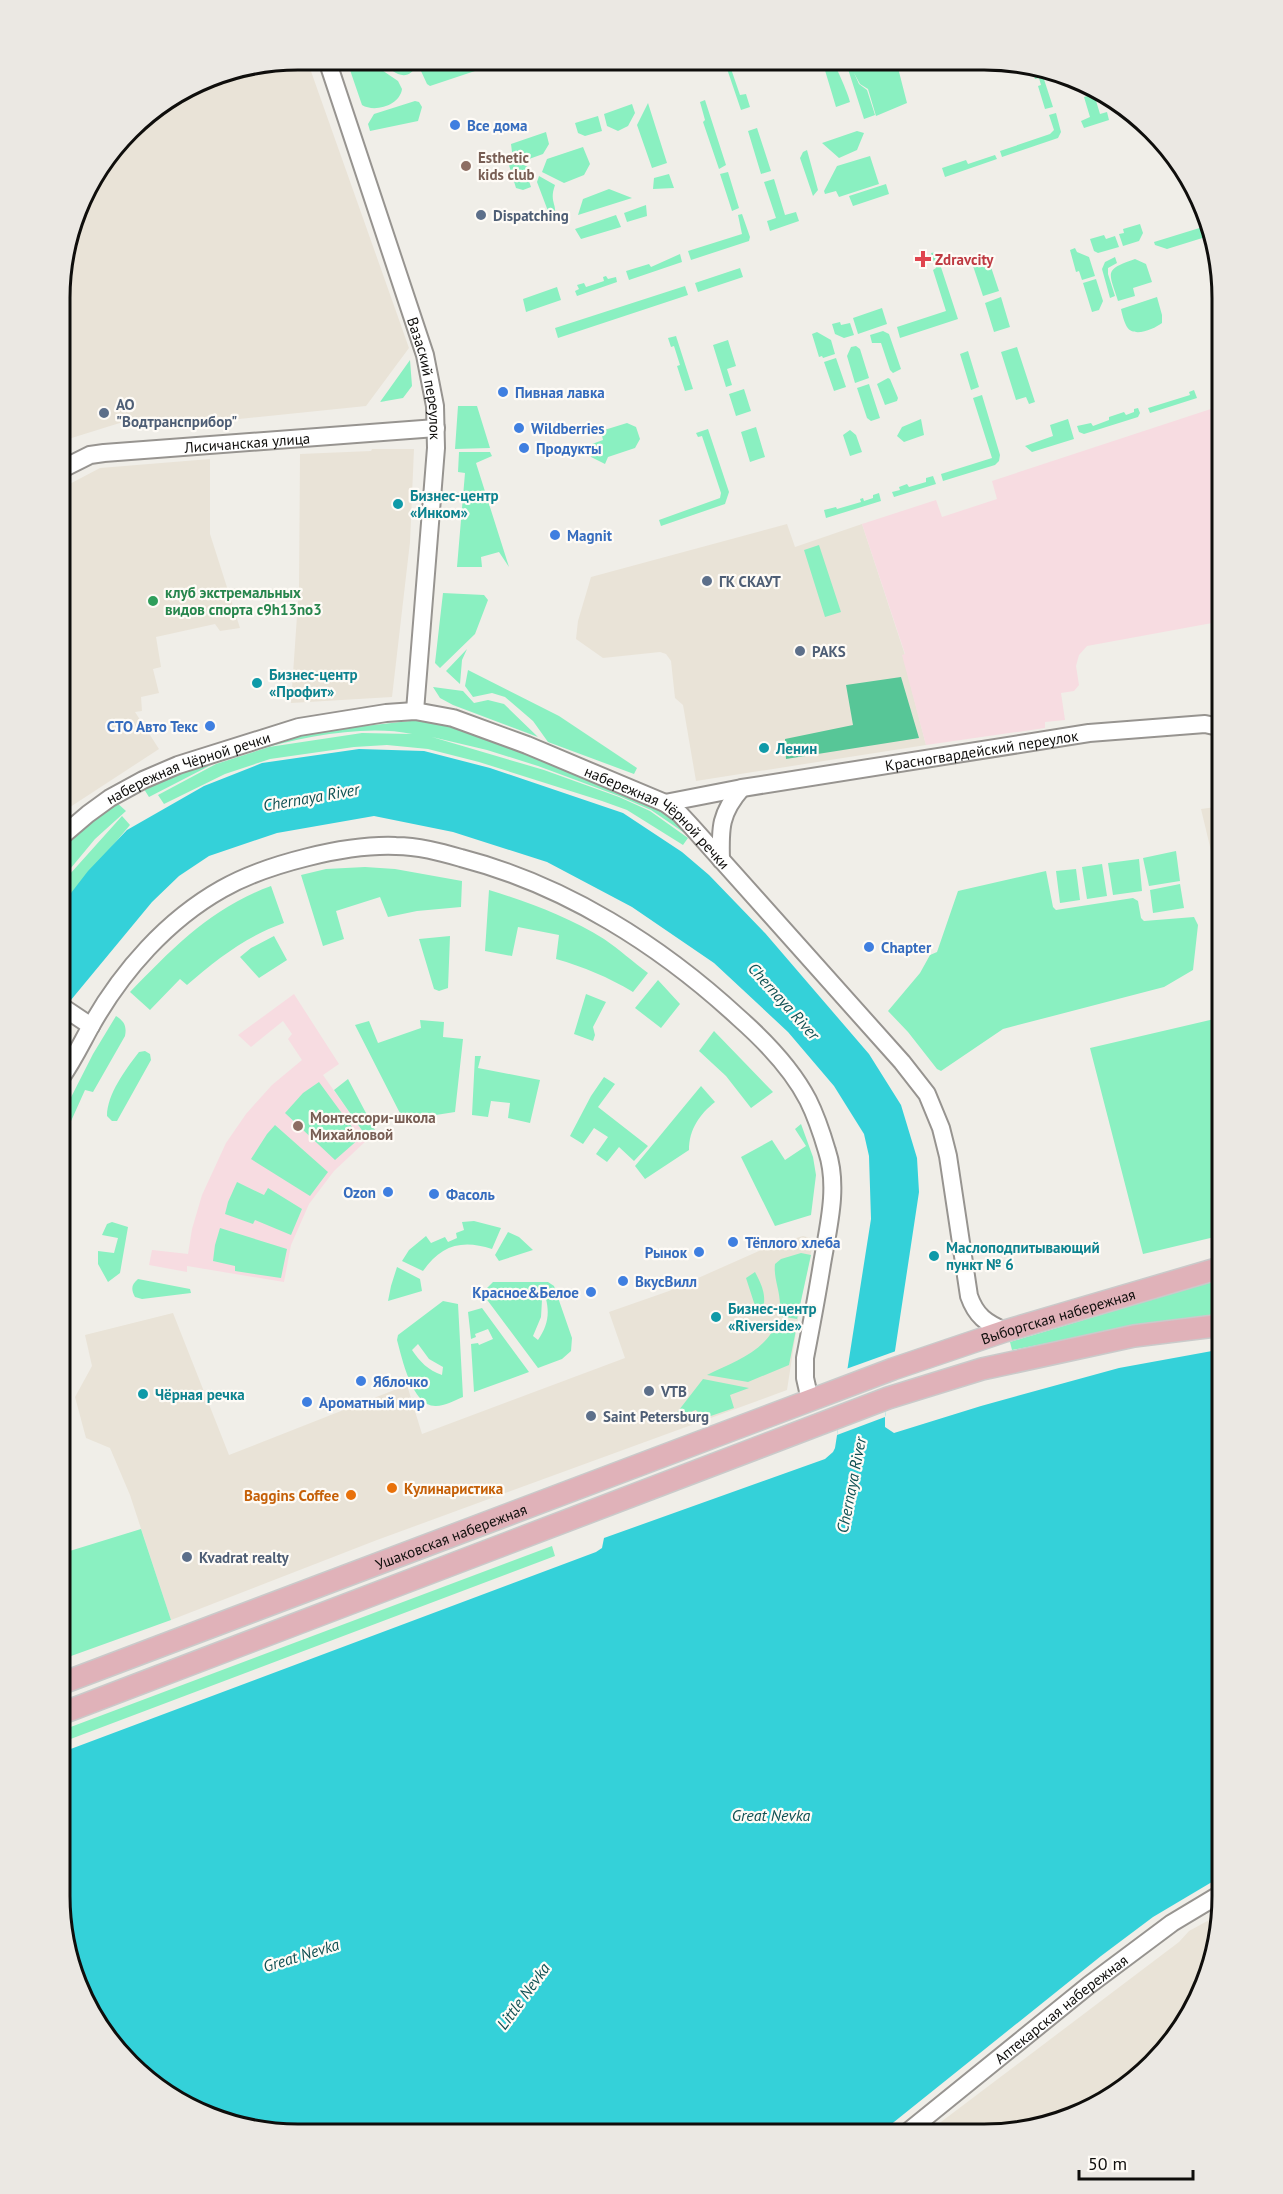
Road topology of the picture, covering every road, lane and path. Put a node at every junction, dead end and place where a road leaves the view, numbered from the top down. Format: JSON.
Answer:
{"nodes":[{"id":1,"x":330,"y":70,"type":"edge"},
{"id":2,"x":436,"y":428,"type":"junction"},
{"id":3,"x":70,"y":465,"type":"edge"},
{"id":4,"x":416,"y":711,"type":"junction"},
{"id":5,"x":1212,"y":726,"type":"edge"},
{"id":6,"x":742,"y":788,"type":"junction"},
{"id":7,"x":665,"y":804,"type":"junction"},
{"id":8,"x":70,"y":829,"type":"edge"},
{"id":9,"x":721,"y":860,"type":"junction"},
{"id":10,"x":70,"y":1012,"type":"edge"},
{"id":11,"x":91,"y":1026,"type":"junction"},
{"id":12,"x":70,"y":1064,"type":"edge"},
{"id":13,"x":1212,"y":1270,"type":"edge"},
{"id":14,"x":1212,"y":1326,"type":"edge"},
{"id":15,"x":1005,"y":1331,"type":"junction"},
{"id":16,"x":844,"y":1388,"type":"joint"},
{"id":17,"x":810,"y":1400,"type":"junction"},
{"id":18,"x":840,"y":1415,"type":"joint"},
{"id":19,"x":70,"y":1680,"type":"edge"},
{"id":20,"x":70,"y":1710,"type":"edge"},
{"id":21,"x":1212,"y":1899,"type":"edge"},
{"id":22,"x":916,"y":2124,"type":"edge"}],
"edges":[{"from":1,"to":2,"type":"street","name":"Вазаский переулок"},
{"from":2,"to":3,"type":"street","name":"Лисичанская улица"},
{"from":2,"to":4,"type":"street","name":"Вазаский переулок"},
{"from":4,"to":7,"type":"street","name":"набережная Чёрной речки"},
{"from":4,"to":8,"type":"street","name":"набережная Чёрной речки"},
{"from":5,"to":6,"type":"street","name":"Красногвардейский переулок"},
{"from":6,"to":7,"type":"street","name":"Красногвардейский переулок"},
{"from":6,"to":9,"type":"street"},
{"from":7,"to":9,"type":"street","name":"набережная Чёрной речки"},
{"from":9,"to":15,"type":"street","name":"набережная Чёрной речки"},
{"from":10,"to":11,"type":"street"},
{"from":11,"to":12,"type":"street"},
{"from":11,"to":17,"type":"street"},
{"from":13,"to":15,"type":"main road","name":"Выборгская набережная"},
{"from":14,"to":18,"type":"main road","name":"Выборгская набережная"},
{"from":15,"to":16,"type":"main road","name":"Выборгская набережная"},
{"from":16,"to":17,"type":"main road","name":"Ушаковская набережная"},
{"from":17,"to":19,"type":"main road","name":"Ушаковская набережная"},
{"from":18,"to":20,"type":"main road","name":"Ушаковская набережная"},
{"from":21,"to":22,"type":"street","name":"Аптекарская набережная"}]}
